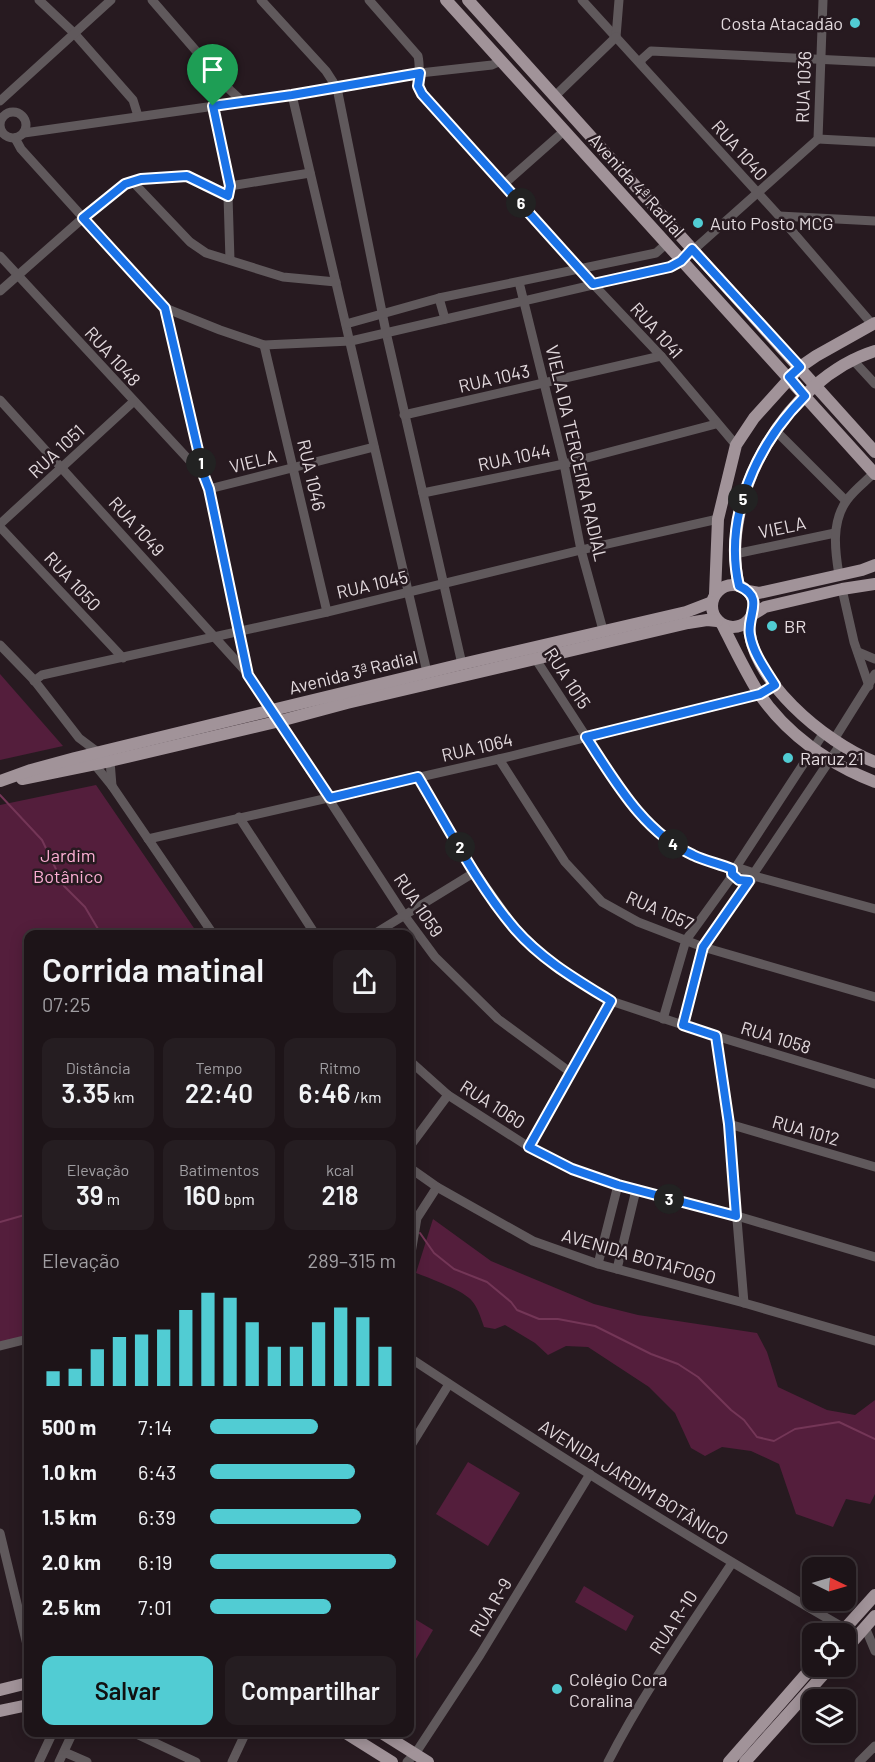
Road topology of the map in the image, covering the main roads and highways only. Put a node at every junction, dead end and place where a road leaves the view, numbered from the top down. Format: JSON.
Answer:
{"nodes":[{"id":1,"x":446,"y":0,"type":"edge"},
{"id":2,"x":469,"y":0,"type":"edge"},
{"id":3,"x":874,"y":323,"type":"edge"},
{"id":4,"x":875,"y":351,"type":"edge"},
{"id":5,"x":800,"y":367,"type":"junction"},
{"id":6,"x":789,"y":377,"type":"junction"},
{"id":7,"x":816,"y":386,"type":"junction"},
{"id":8,"x":805,"y":396,"type":"junction"},
{"id":9,"x":875,"y":452,"type":"edge"},
{"id":10,"x":874,"y":474,"type":"edge"},
{"id":11,"x":718,"y":517,"type":"junction"},
{"id":12,"x":739,"y":518,"type":"junction"},
{"id":13,"x":875,"y":565,"type":"edge"},
{"id":14,"x":875,"y":584,"type":"edge"},
{"id":15,"x":744,"y":589,"type":"junction"},
{"id":16,"x":713,"y":598,"type":"junction"},
{"id":17,"x":751,"y":618,"type":"junction"},
{"id":18,"x":720,"y":624,"type":"junction"},
{"id":19,"x":532,"y":653,"type":"junction"},
{"id":20,"x":462,"y":664,"type":"junction"},
{"id":21,"x":427,"y":672,"type":"junction"},
{"id":22,"x":487,"y":672,"type":"junction"},
{"id":23,"x":347,"y":703,"type":"junction"},
{"id":24,"x":277,"y":716,"type":"junction"},
{"id":25,"x":97,"y":759,"type":"junction"},
{"id":26,"x":875,"y":762,"type":"edge"},
{"id":27,"x":2,"y":781,"type":"edge"},
{"id":28,"x":875,"y":782,"type":"edge"},
{"id":29,"x":875,"y":1595,"type":"edge"},
{"id":30,"x":875,"y":1604,"type":"edge"},
{"id":31,"x":875,"y":1616,"type":"edge"},
{"id":32,"x":849,"y":1623,"type":"edge"},
{"id":33,"x":870,"y":1627,"type":"edge"},
{"id":34,"x":856,"y":1640,"type":"edge"},
{"id":35,"x":803,"y":1677,"type":"edge"},
{"id":36,"x":821,"y":1677,"type":"edge"},
{"id":37,"x":24,"y":1684,"type":"edge"},
{"id":38,"x":0,"y":1689,"type":"edge"},
{"id":39,"x":24,"y":1706,"type":"edge"},
{"id":40,"x":1,"y":1713,"type":"edge"},
{"id":41,"x":352,"y":1737,"type":"edge"},
{"id":42,"x":386,"y":1737,"type":"edge"},
{"id":43,"x":411,"y":1758,"type":"edge"},
{"id":44,"x":392,"y":1762,"type":"edge"},
{"id":45,"x":428,"y":1762,"type":"edge"},
{"id":46,"x":729,"y":1762,"type":"edge"},
{"id":47,"x":745,"y":1762,"type":"edge"}],
"edges":[{"from":1,"to":6,"type":"main road","name":"Avenida 4ª Radial"},
{"from":2,"to":5,"type":"main road","name":"Avenida 4ª Radial"},
{"from":3,"to":5,"type":"main road"},
{"from":4,"to":7,"type":"main road"},
{"from":5,"to":6,"type":"main road"},
{"from":5,"to":7,"type":"main road","name":"Avenida 4ª Radial"},
{"from":6,"to":8,"type":"main road","name":"Avenida 4ª Radial"},
{"from":6,"to":11,"type":"main road"},
{"from":7,"to":8,"type":"main road"},
{"from":7,"to":9,"type":"main road","name":"Avenida 4ª Radial"},
{"from":8,"to":10,"type":"main road","name":"Avenida 4ª Radial"},
{"from":8,"to":12,"type":"main road"},
{"from":11,"to":12,"type":"main road"},
{"from":11,"to":16,"type":"main road"},
{"from":12,"to":15,"type":"main road"},
{"from":13,"to":15,"type":"main road"},
{"from":14,"to":17,"type":"main road"},
{"from":15,"to":16,"type":"main road"},
{"from":15,"to":17,"type":"main road"},
{"from":16,"to":18,"type":"main road"},
{"from":16,"to":19,"type":"main road","name":"Avenida 3ª Radial"},
{"from":17,"to":18,"type":"main road"},
{"from":17,"to":26,"type":"main road"},
{"from":18,"to":19,"type":"main road","name":"Avenida 3ª Radial"},
{"from":18,"to":28,"type":"main road"},
{"from":19,"to":20,"type":"main road","name":"Avenida 3ª Radial"},
{"from":19,"to":22,"type":"main road","name":"Avenida 3ª Radial"},
{"from":20,"to":21,"type":"main road","name":"Avenida 3ª Radial"},
{"from":20,"to":22,"type":"main road"},
{"from":21,"to":23,"type":"main road"},
{"from":21,"to":24,"type":"main road","name":"Avenida 3ª Radial"},
{"from":22,"to":23,"type":"main road","name":"Avenida 3ª Radial"},
{"from":23,"to":24,"type":"main road","name":"Avenida 3ª Radial"},
{"from":24,"to":25,"type":"main road","name":"Avenida 3ª Radial"},
{"from":24,"to":25,"type":"main road","name":"Avenida 3ª Radial"},
{"from":25,"to":27,"type":"main road","name":"Avenida 3ª Radial"},
{"from":25,"to":27,"type":"main road","name":"Avenida 3ª Radial"},
{"from":29,"to":32,"type":"main road"},
{"from":30,"to":33,"type":"main road"},
{"from":31,"to":33,"type":"main road"},
{"from":33,"to":34,"type":"main road"},
{"from":35,"to":46,"type":"main road"},
{"from":36,"to":47,"type":"main road"},
{"from":37,"to":38,"type":"main road"},
{"from":39,"to":40,"type":"main road"},
{"from":41,"to":44,"type":"main road"},
{"from":42,"to":43,"type":"main road"},
{"from":43,"to":45,"type":"main road"}]}
